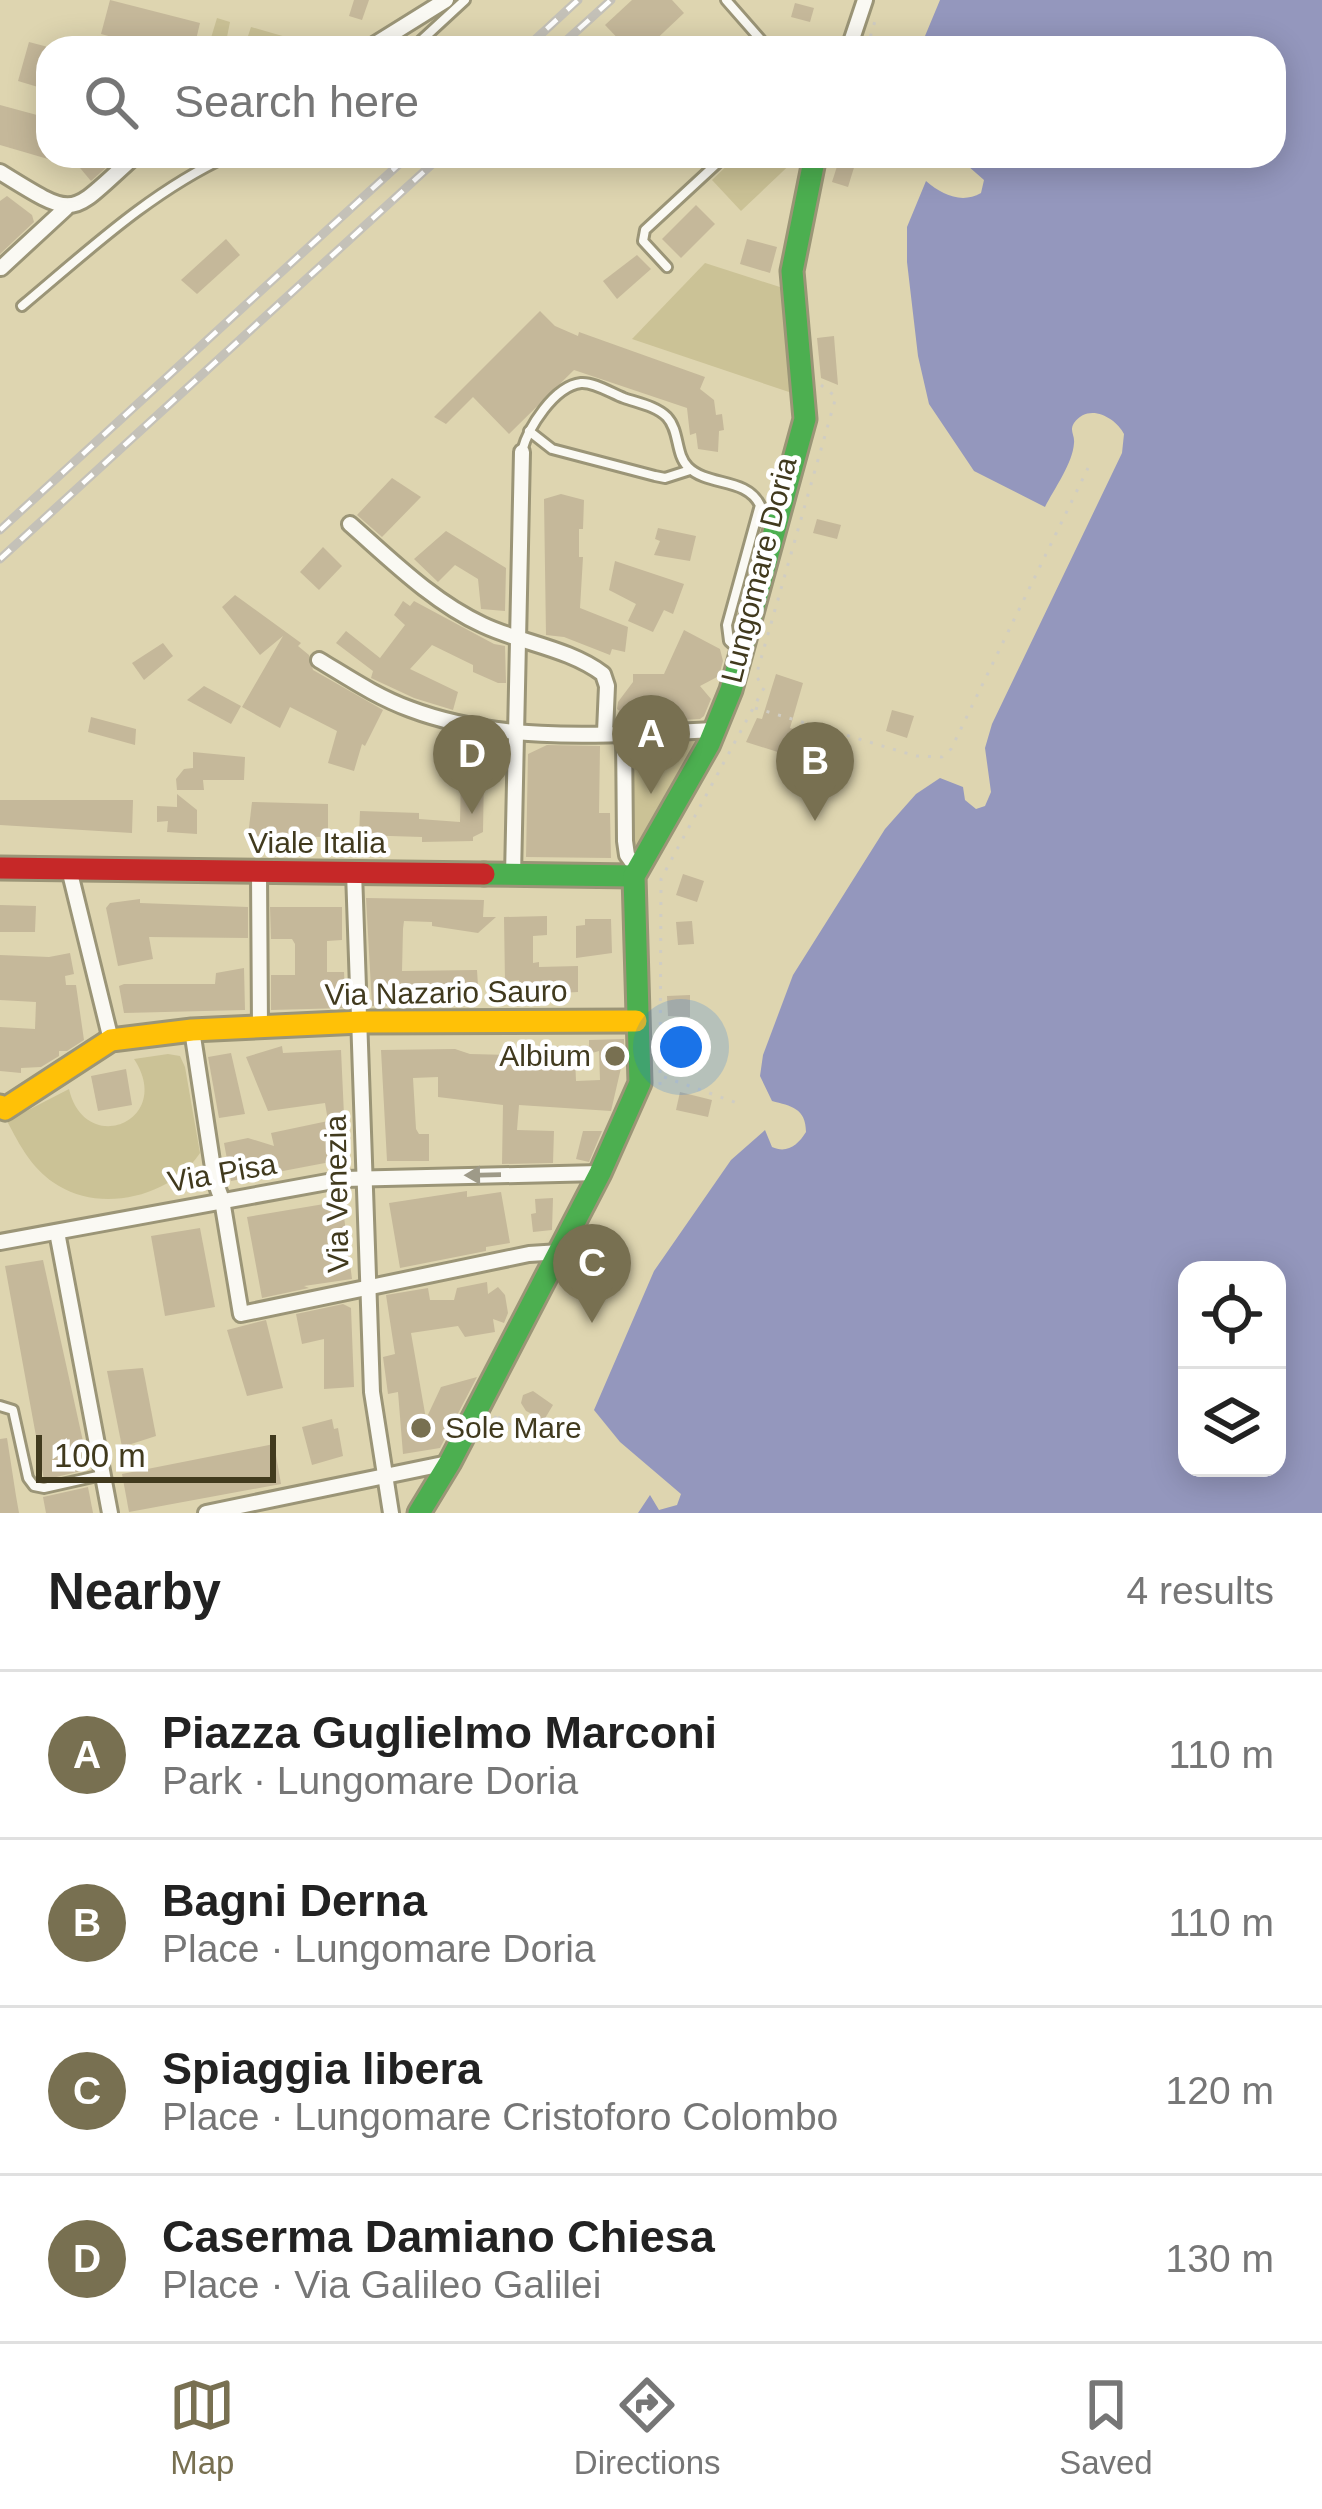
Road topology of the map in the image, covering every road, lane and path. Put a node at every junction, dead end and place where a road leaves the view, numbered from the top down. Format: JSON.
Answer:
{"nodes":[{"id":1,"x":446,"y":0,"type":"edge"},
{"id":2,"x":465,"y":0,"type":"edge"},
{"id":3,"x":726,"y":0,"type":"edge"},
{"id":4,"x":866,"y":0,"type":"edge"},
{"id":5,"x":388,"y":36,"type":"edge"},
{"id":6,"x":426,"y":36,"type":"edge"},
{"id":7,"x":758,"y":36,"type":"edge"},
{"id":8,"x":853,"y":36,"type":"edge"},
{"id":9,"x":121,"y":168,"type":"edge"},
{"id":10,"x":204,"y":168,"type":"edge"},
{"id":11,"x":711,"y":168,"type":"edge"},
{"id":12,"x":813,"y":168,"type":"edge"},
{"id":13,"x":3,"y":180,"type":"edge"},
{"id":14,"x":66,"y":208,"type":"junction"},
{"id":15,"x":667,"y":267,"type":"dead end"},
{"id":16,"x":1,"y":268,"type":"edge"},
{"id":17,"x":22,"y":306,"type":"dead end"},
{"id":18,"x":816,"y":380,"type":"dead end"},
{"id":19,"x":528,"y":430,"type":"junction"},
{"id":20,"x":522,"y":452,"type":"joint"},
{"id":21,"x":1088,"y":468,"type":"dead end"},
{"id":22,"x":690,"y":470,"type":"junction"},
{"id":23,"x":350,"y":524,"type":"dead end"},
{"id":24,"x":518,"y":636,"type":"junction"},
{"id":25,"x":741,"y":653,"type":"junction"},
{"id":26,"x":320,"y":660,"type":"dead end"},
{"id":27,"x":753,"y":707,"type":"junction"},
{"id":28,"x":715,"y":730,"type":"junction"},
{"id":29,"x":605,"y":732,"type":"junction"},
{"id":30,"x":623,"y":732,"type":"junction"},
{"id":31,"x":516,"y":733,"type":"junction"},
{"id":32,"x":0,"y":868,"type":"edge"},
{"id":33,"x":69,"y":869,"type":"junction"},
{"id":34,"x":354,"y":872,"type":"junction"},
{"id":35,"x":636,"y":872,"type":"junction"},
{"id":36,"x":259,"y":873,"type":"junction"},
{"id":37,"x":513,"y":876,"type":"junction"},
{"id":38,"x":636,"y":1021,"type":"junction"},
{"id":39,"x":361,"y":1022,"type":"junction"},
{"id":40,"x":260,"y":1027,"type":"junction"},
{"id":41,"x":191,"y":1030,"type":"junction"},
{"id":42,"x":111,"y":1040,"type":"junction"},
{"id":43,"x":663,"y":1076,"type":"junction"},
{"id":44,"x":657,"y":1095,"type":"dead end"},
{"id":45,"x":743,"y":1105,"type":"dead end"},
{"id":46,"x":0,"y":1106,"type":"edge"},
{"id":47,"x":600,"y":1173,"type":"junction"},
{"id":48,"x":363,"y":1178,"type":"junction"},
{"id":49,"x":222,"y":1200,"type":"junction"},
{"id":50,"x":57,"y":1232,"type":"junction"},
{"id":51,"x":0,"y":1242,"type":"edge"},
{"id":52,"x":560,"y":1252,"type":"junction"},
{"id":53,"x":367,"y":1288,"type":"junction"},
{"id":54,"x":0,"y":1406,"type":"edge"},
{"id":55,"x":536,"y":1441,"type":"dead end"},
{"id":56,"x":477,"y":1452,"type":"dead end"},
{"id":57,"x":450,"y":1462,"type":"junction"},
{"id":58,"x":103,"y":1474,"type":"junction"},
{"id":59,"x":387,"y":1477,"type":"junction"},
{"id":60,"x":110,"y":1513,"type":"edge"},
{"id":61,"x":206,"y":1513,"type":"edge"},
{"id":62,"x":392,"y":1513,"type":"edge"},
{"id":63,"x":419,"y":1513,"type":"edge"}],
"edges":[{"from":1,"to":5,"type":"street"},
{"from":2,"to":6,"type":"lane"},
{"from":3,"to":7,"type":"lane"},
{"from":4,"to":8,"type":"street"},
{"from":9,"to":14,"type":"street"},
{"from":10,"to":17,"type":"lane"},
{"from":11,"to":15,"type":"lane"},
{"from":12,"to":25,"type":"street","name":"Lungomare Doria"},
{"from":13,"to":14,"type":"street"},
{"from":14,"to":16,"type":"street"},
{"from":18,"to":27,"type":"path","name":"Lungomare Doria"},
{"from":19,"to":20,"type":"lane"},
{"from":19,"to":22,"type":"lane"},
{"from":19,"to":22,"type":"lane"},
{"from":20,"to":24,"type":"street"},
{"from":21,"to":27,"type":"path"},
{"from":22,"to":25,"type":"lane"},
{"from":23,"to":24,"type":"street"},
{"from":24,"to":29,"type":"street"},
{"from":24,"to":31,"type":"street"},
{"from":25,"to":28,"type":"street","name":"Lungomare Doria"},
{"from":26,"to":31,"type":"street"},
{"from":27,"to":43,"type":"path","name":"Lungomare Doria"},
{"from":28,"to":30,"type":"street"},
{"from":28,"to":35,"type":"street","name":"Lungomare Doria"},
{"from":29,"to":30,"type":"street"},
{"from":29,"to":31,"type":"street"},
{"from":30,"to":35,"type":"street"},
{"from":31,"to":37,"type":"street"},
{"from":32,"to":33,"type":"street","name":"Viale Italia"},
{"from":33,"to":36,"type":"street","name":"Viale Italia"},
{"from":33,"to":42,"type":"street"},
{"from":34,"to":36,"type":"street","name":"Viale Italia"},
{"from":34,"to":37,"type":"street","name":"Viale Italia"},
{"from":34,"to":39,"type":"street","name":"Via Venezia"},
{"from":35,"to":37,"type":"street","name":"Viale Italia"},
{"from":35,"to":38,"type":"street"},
{"from":36,"to":40,"type":"street"},
{"from":38,"to":39,"type":"street","name":"Via Nazario Sauro"},
{"from":38,"to":47,"type":"street"},
{"from":39,"to":40,"type":"street","name":"Via Nazario Sauro"},
{"from":39,"to":48,"type":"street","name":"Via Venezia"},
{"from":40,"to":41,"type":"street","name":"Via Nazario Sauro"},
{"from":41,"to":42,"type":"street","name":"Via Nazario Sauro"},
{"from":41,"to":49,"type":"street"},
{"from":42,"to":46,"type":"street"},
{"from":43,"to":44,"type":"path","name":"Lungomare Doria"},
{"from":43,"to":45,"type":"path"},
{"from":47,"to":48,"type":"street","name":"Via Pisa","one_way":true},
{"from":47,"to":52,"type":"street"},
{"from":48,"to":49,"type":"street","name":"Via Pisa"},
{"from":48,"to":53,"type":"street","name":"Via Venezia"},
{"from":49,"to":50,"type":"street","name":"Via Pisa"},
{"from":49,"to":53,"type":"street"},
{"from":50,"to":51,"type":"street","name":"Via Pisa"},
{"from":50,"to":58,"type":"street"},
{"from":52,"to":53,"type":"street"},
{"from":52,"to":57,"type":"street"},
{"from":53,"to":59,"type":"street","name":"Via Venezia"},
{"from":54,"to":58,"type":"lane"},
{"from":55,"to":56,"type":"path"},
{"from":57,"to":59,"type":"street"},
{"from":57,"to":63,"type":"street"},
{"from":58,"to":60,"type":"street"},
{"from":59,"to":61,"type":"street"},
{"from":59,"to":62,"type":"street","name":"Via Venezia"}]}
